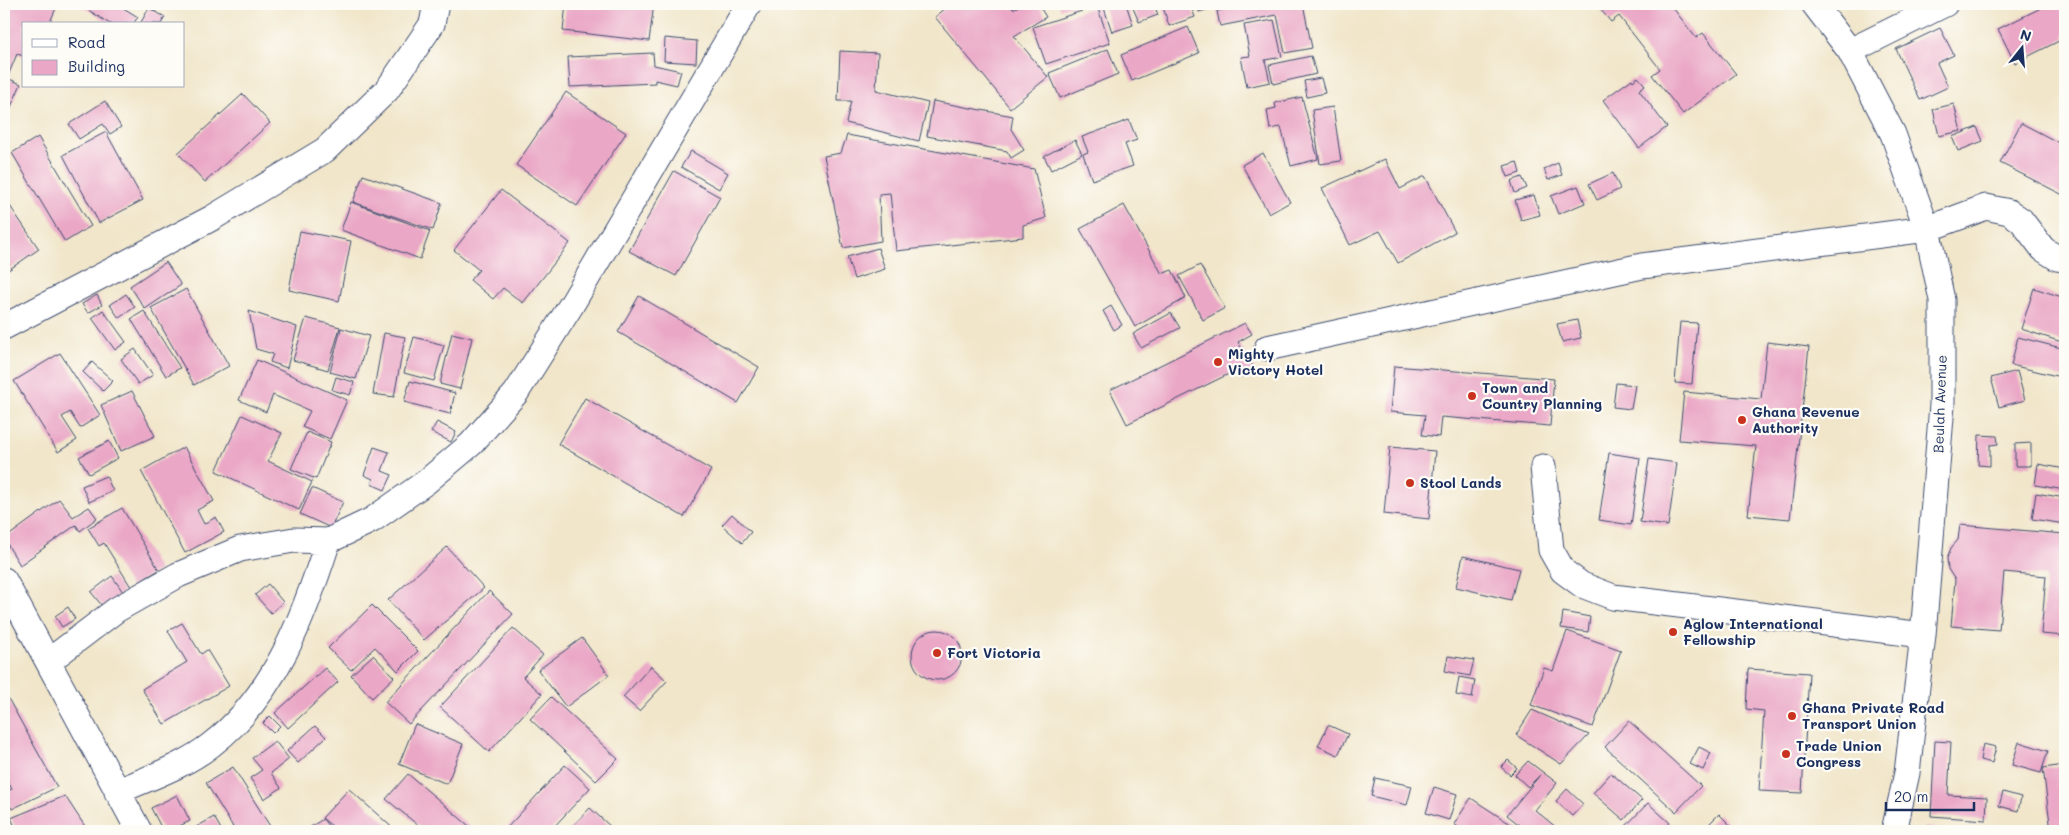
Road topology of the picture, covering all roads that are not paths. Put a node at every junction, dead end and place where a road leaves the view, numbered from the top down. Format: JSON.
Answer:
{"nodes":[{"id":1,"x":436,"y":4,"type":"edge"},
{"id":2,"x":749,"y":4,"type":"edge"},
{"id":3,"x":1814,"y":4,"type":"edge"},
{"id":4,"x":1945,"y":4,"type":"edge"},
{"id":5,"x":1850,"y":51,"type":"junction"},
{"id":6,"x":1927,"y":229,"type":"junction"},
{"id":7,"x":2065,"y":259,"type":"edge"},
{"id":8,"x":4,"y":327,"type":"edge"},
{"id":9,"x":1267,"y":348,"type":"dead end"},
{"id":10,"x":1543,"y":467,"type":"dead end"},
{"id":11,"x":328,"y":541,"type":"junction"},
{"id":12,"x":4,"y":580,"type":"edge"},
{"id":13,"x":1923,"y":635,"type":"junction"},
{"id":14,"x":49,"y":661,"type":"junction"},
{"id":15,"x":117,"y":792,"type":"junction"},
{"id":16,"x":138,"y":831,"type":"edge"},
{"id":17,"x":1894,"y":831,"type":"edge"}],
"edges":[{"from":1,"to":8,"type":"street"},
{"from":2,"to":11,"type":"street"},
{"from":3,"to":5,"type":"street","name":"Beulah Avenue"},
{"from":4,"to":5,"type":"street"},
{"from":5,"to":6,"type":"street","name":"Beulah Avenue"},
{"from":6,"to":7,"type":"street"},
{"from":6,"to":9,"type":"street"},
{"from":6,"to":13,"type":"street","name":"Beulah Avenue"},
{"from":10,"to":13,"type":"street"},
{"from":11,"to":14,"type":"street"},
{"from":11,"to":15,"type":"street"},
{"from":12,"to":14,"type":"street"},
{"from":13,"to":17,"type":"street","name":"Beulah Avenue"},
{"from":14,"to":15,"type":"street"},
{"from":15,"to":16,"type":"street"}]}
